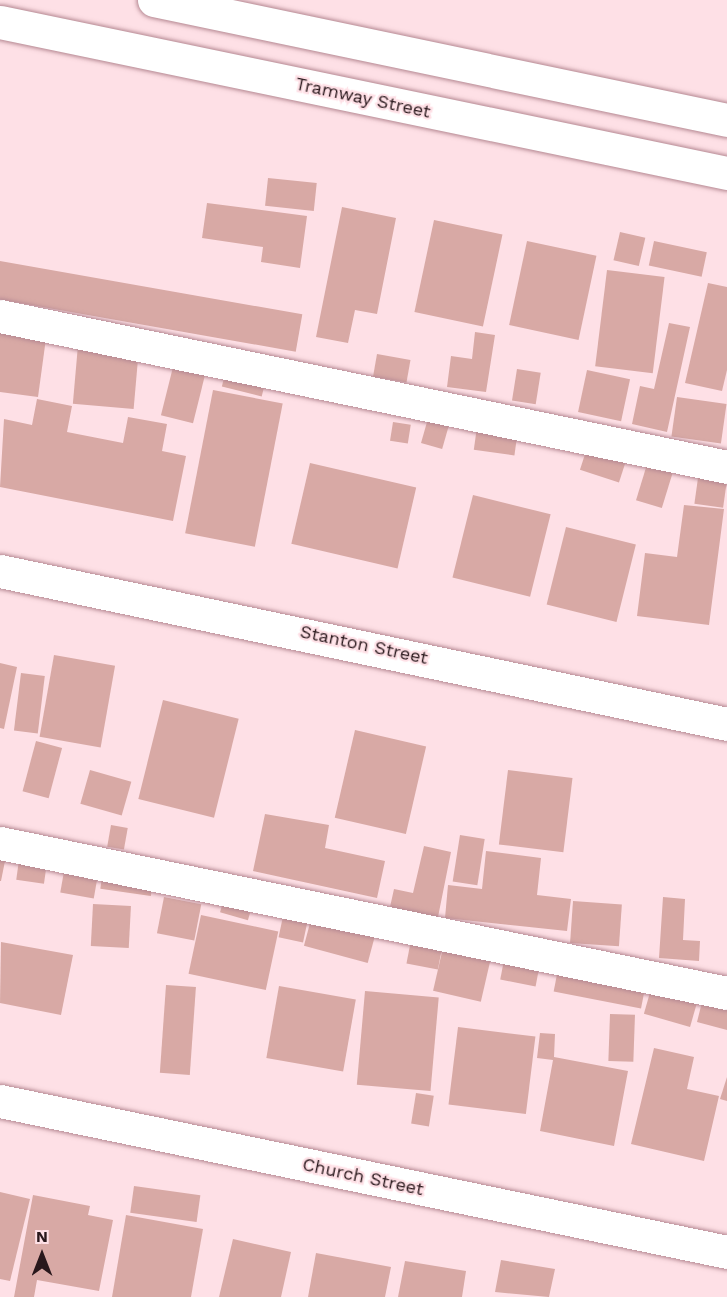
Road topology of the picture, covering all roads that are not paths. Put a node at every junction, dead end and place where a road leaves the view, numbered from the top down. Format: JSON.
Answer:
{"nodes":[{"id":1,"x":154,"y":0,"type":"edge"},
{"id":2,"x":0,"y":22,"type":"edge"},
{"id":3,"x":307,"y":34,"type":"junction"},
{"id":4,"x":294,"y":84,"type":"junction"},
{"id":5,"x":727,"y":120,"type":"edge"},
{"id":6,"x":727,"y":173,"type":"edge"},
{"id":7,"x":0,"y":316,"type":"edge"},
{"id":8,"x":727,"y":467,"type":"edge"},
{"id":9,"x":0,"y":571,"type":"edge"},
{"id":10,"x":727,"y":724,"type":"edge"},
{"id":11,"x":0,"y":843,"type":"edge"},
{"id":12,"x":727,"y":993,"type":"edge"},
{"id":13,"x":0,"y":1101,"type":"edge"},
{"id":14,"x":727,"y":1252,"type":"edge"}],
"edges":[{"from":1,"to":3,"type":"street"},
{"from":2,"to":4,"type":"street","name":"Tramway Street"},
{"from":3,"to":4,"type":"street"},
{"from":3,"to":5,"type":"street"},
{"from":4,"to":6,"type":"street","name":"Tramway Street"},
{"from":7,"to":8,"type":"street"},
{"from":9,"to":10,"type":"street","name":"Stanton Street"},
{"from":11,"to":12,"type":"street"},
{"from":13,"to":14,"type":"street","name":"Church Street"}]}
